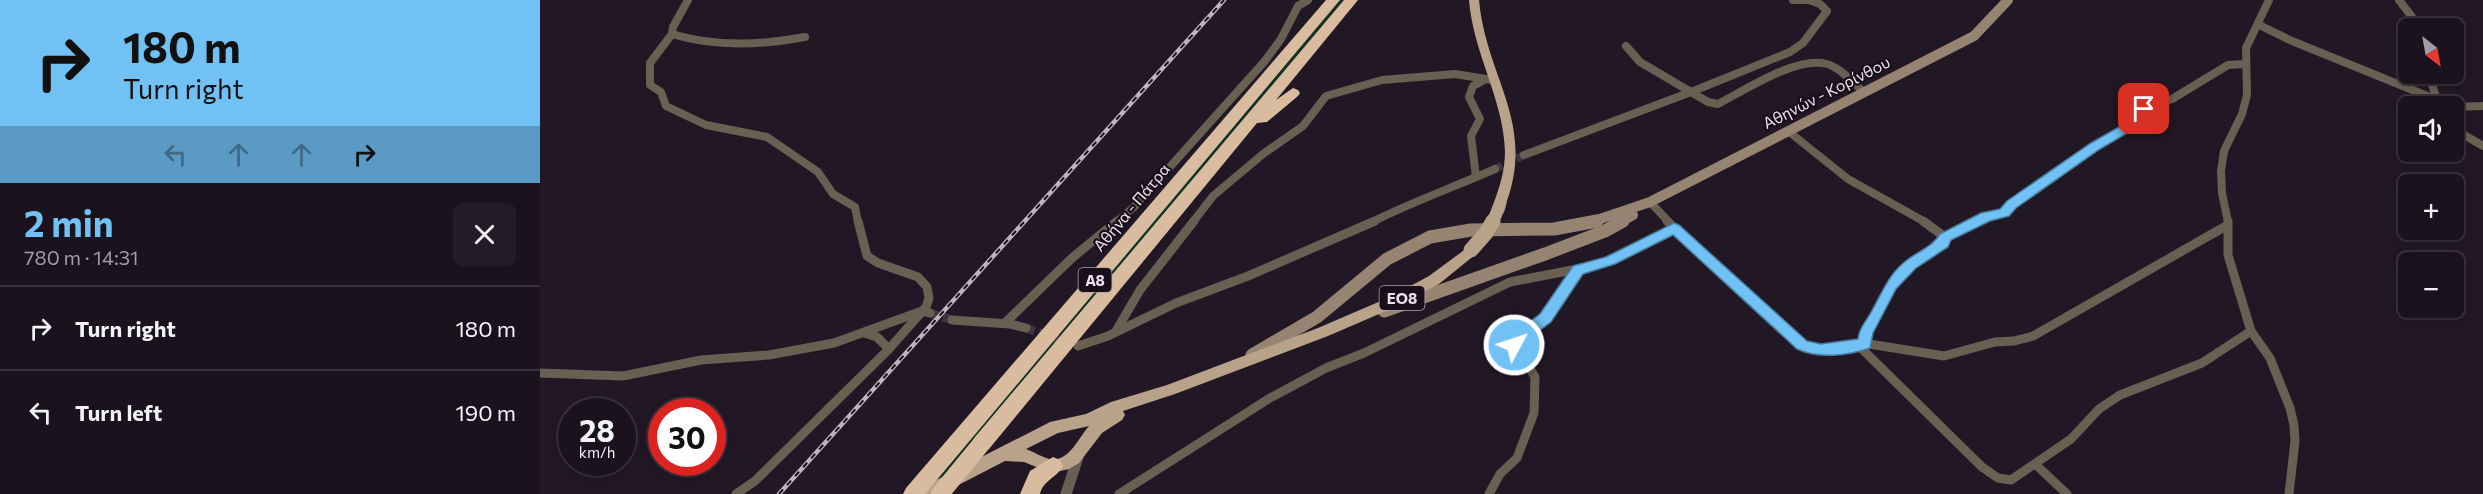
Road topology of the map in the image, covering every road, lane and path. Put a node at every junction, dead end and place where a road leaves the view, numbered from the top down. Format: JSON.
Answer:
{"nodes":[{"id":1,"x":688,"y":0,"type":"edge"},
{"id":2,"x":1333,"y":0,"type":"edge"},
{"id":3,"x":1351,"y":0,"type":"edge"},
{"id":4,"x":1474,"y":0,"type":"edge"},
{"id":5,"x":1793,"y":0,"type":"edge"},
{"id":6,"x":1807,"y":0,"type":"edge"},
{"id":7,"x":2008,"y":0,"type":"edge"},
{"id":8,"x":2269,"y":0,"type":"edge"},
{"id":9,"x":2399,"y":0,"type":"edge"},
{"id":10,"x":1308,"y":5,"type":"edge"},
{"id":11,"x":2412,"y":18,"type":"edge"},
{"id":12,"x":2259,"y":25,"type":"junction"},
{"id":13,"x":672,"y":34,"type":"junction"},
{"id":14,"x":805,"y":38,"type":"dead end"},
{"id":15,"x":1295,"y":44,"type":"junction"},
{"id":16,"x":1626,"y":46,"type":"dead end"},
{"id":17,"x":2245,"y":64,"type":"junction"},
{"id":18,"x":1488,"y":80,"type":"junction"},
{"id":19,"x":1690,"y":92,"type":"junction"},
{"id":20,"x":1864,"y":92,"type":"junction"},
{"id":21,"x":1293,"y":93,"type":"dead end"},
{"id":22,"x":2421,"y":96,"type":"edge"},
{"id":23,"x":2483,"y":106,"type":"edge"},
{"id":24,"x":2464,"y":107,"type":"edge"},
{"id":25,"x":1788,"y":131,"type":"junction"},
{"id":26,"x":2464,"y":135,"type":"edge"},
{"id":27,"x":2483,"y":146,"type":"edge"},
{"id":28,"x":1227,"y":149,"type":"junction"},
{"id":29,"x":1524,"y":156,"type":"tunnel mouth"},
{"id":30,"x":1495,"y":169,"type":"tunnel mouth"},
{"id":31,"x":1476,"y":177,"type":"junction"},
{"id":32,"x":1650,"y":202,"type":"junction"},
{"id":33,"x":2226,"y":226,"type":"junction"},
{"id":34,"x":1674,"y":228,"type":"junction"},
{"id":35,"x":1945,"y":237,"type":"junction"},
{"id":36,"x":1578,"y":270,"type":"junction"},
{"id":37,"x":926,"y":312,"type":"junction"},
{"id":38,"x":952,"y":320,"type":"tunnel mouth"},
{"id":39,"x":1005,"y":323,"type":"junction"},
{"id":40,"x":1026,"y":328,"type":"tunnel mouth"},
{"id":41,"x":2251,"y":331,"type":"junction"},
{"id":42,"x":1116,"y":332,"type":"junction"},
{"id":43,"x":1323,"y":332,"type":"junction"},
{"id":44,"x":864,"y":333,"type":"junction"},
{"id":45,"x":1862,"y":344,"type":"junction"},
{"id":46,"x":1078,"y":346,"type":"tunnel mouth"},
{"id":47,"x":889,"y":349,"type":"junction"},
{"id":48,"x":1234,"y":366,"type":"junction"},
{"id":49,"x":540,"y":373,"type":"edge"},
{"id":50,"x":1170,"y":390,"type":"junction"},
{"id":51,"x":1070,"y":424,"type":"junction"},
{"id":52,"x":1041,"y":435,"type":"junction"},
{"id":53,"x":1082,"y":449,"type":"junction"},
{"id":54,"x":999,"y":456,"type":"junction"},
{"id":55,"x":1049,"y":464,"type":"junction"},
{"id":56,"x":2035,"y":465,"type":"junction"},
{"id":57,"x":1069,"y":489,"type":"edge"},
{"id":58,"x":736,"y":494,"type":"edge"},
{"id":59,"x":913,"y":494,"type":"edge"},
{"id":60,"x":925,"y":494,"type":"edge"},
{"id":61,"x":940,"y":494,"type":"edge"},
{"id":62,"x":1030,"y":494,"type":"edge"},
{"id":63,"x":1119,"y":494,"type":"edge"},
{"id":64,"x":1489,"y":494,"type":"edge"},
{"id":65,"x":2067,"y":494,"type":"edge"},
{"id":66,"x":2289,"y":494,"type":"edge"}],
"edges":[{"from":1,"to":13,"type":"street"},
{"from":2,"to":15,"type":"highway","name":"Αθήνα - Πάτρα","number":"Α8"},
{"from":3,"to":28,"type":"highway","number":"Α8"},
{"from":4,"to":18,"type":"main road","name":"Αθηνών - Κορίνθου","number":"ΕΟ8"},
{"from":5,"to":6,"type":"street"},
{"from":6,"to":19,"type":"street"},
{"from":7,"to":20,"type":"main road","name":"Αθηνών - Κορίνθου"},
{"from":8,"to":12,"type":"street"},
{"from":9,"to":11,"type":"street"},
{"from":10,"to":15,"type":"highway"},
{"from":10,"to":39,"type":"street"},
{"from":12,"to":17,"type":"street"},
{"from":12,"to":22,"type":"street"},
{"from":13,"to":14,"type":"street"},
{"from":13,"to":37,"type":"street"},
{"from":15,"to":59,"type":"highway","name":"Αθήνα - Πάτρα","number":"Α8"},
{"from":16,"to":19,"type":"street"},
{"from":17,"to":33,"type":"street"},
{"from":17,"to":35,"type":"street"},
{"from":18,"to":31,"type":"street"},
{"from":18,"to":42,"type":"street"},
{"from":18,"to":43,"type":"main road","name":"Αθηνών - Κορίνθου","number":"ΕΟ8","bridge":true},
{"from":19,"to":20,"type":"street"},
{"from":19,"to":29,"type":"street"},
{"from":20,"to":25,"type":"main road","name":"Αθηνών - Κορίνθου"},
{"from":21,"to":28,"type":"highway"},
{"from":23,"to":24,"type":"street"},
{"from":25,"to":32,"type":"main road","name":"Αθηνών - Κορίνθου"},
{"from":25,"to":35,"type":"street"},
{"from":26,"to":27,"type":"street"},
{"from":28,"to":61,"type":"highway","number":"Α8","bridge":true},
{"from":30,"to":31,"type":"street"},
{"from":31,"to":42,"type":"street"},
{"from":32,"to":34,"type":"street"},
{"from":32,"to":43,"type":"main road","name":"Αθηνών - Κορίνθου"},
{"from":32,"to":48,"type":"main road","name":"Αθηνών - Κορίνθου"},
{"from":33,"to":41,"type":"street"},
{"from":33,"to":45,"type":"street"},
{"from":34,"to":36,"type":"street"},
{"from":34,"to":45,"type":"street"},
{"from":35,"to":45,"type":"street"},
{"from":36,"to":63,"type":"street"},
{"from":36,"to":64,"type":"street"},
{"from":37,"to":44,"type":"street"},
{"from":37,"to":47,"type":"street"},
{"from":38,"to":39,"type":"street"},
{"from":39,"to":40,"type":"street"},
{"from":41,"to":56,"type":"street"},
{"from":41,"to":66,"type":"street"},
{"from":42,"to":46,"type":"street"},
{"from":43,"to":48,"type":"main road","name":"Αθηνών - Κορίνθου","number":"ΕΟ8"},
{"from":44,"to":47,"type":"street"},
{"from":44,"to":49,"type":"street"},
{"from":45,"to":56,"type":"street"},
{"from":47,"to":58,"type":"street"},
{"from":48,"to":50,"type":"main road","name":"Αθηνών - Κορίνθου","number":"ΕΟ8"},
{"from":50,"to":51,"type":"main road","name":"Αθηνών - Κορίνθου","number":"ΕΟ8"},
{"from":50,"to":53,"type":"main road","name":"Αθηνών - Κορίνθου","number":"ΕΟ8"},
{"from":51,"to":52,"type":"main road","name":"Αθηνών - Κορίνθου","number":"ΕΟ8"},
{"from":51,"to":53,"type":"main road"},
{"from":52,"to":54,"type":"main road","name":"Αθηνών - Κορίνθου","number":"ΕΟ8"},
{"from":52,"to":55,"type":"main road"},
{"from":53,"to":55,"type":"main road","name":"Αθηνών - Κορίνθου","number":"ΕΟ8"},
{"from":53,"to":57,"type":"street"},
{"from":54,"to":55,"type":"main road","name":"Αθηνών - Κορίνθου","number":"ΕΟ8"},
{"from":54,"to":60,"type":"main road","name":"Αθηνών - Κορίνθου","number":"ΕΟ8"},
{"from":55,"to":57,"type":"street"},
{"from":55,"to":62,"type":"highway"},
{"from":56,"to":65,"type":"street"}]}
